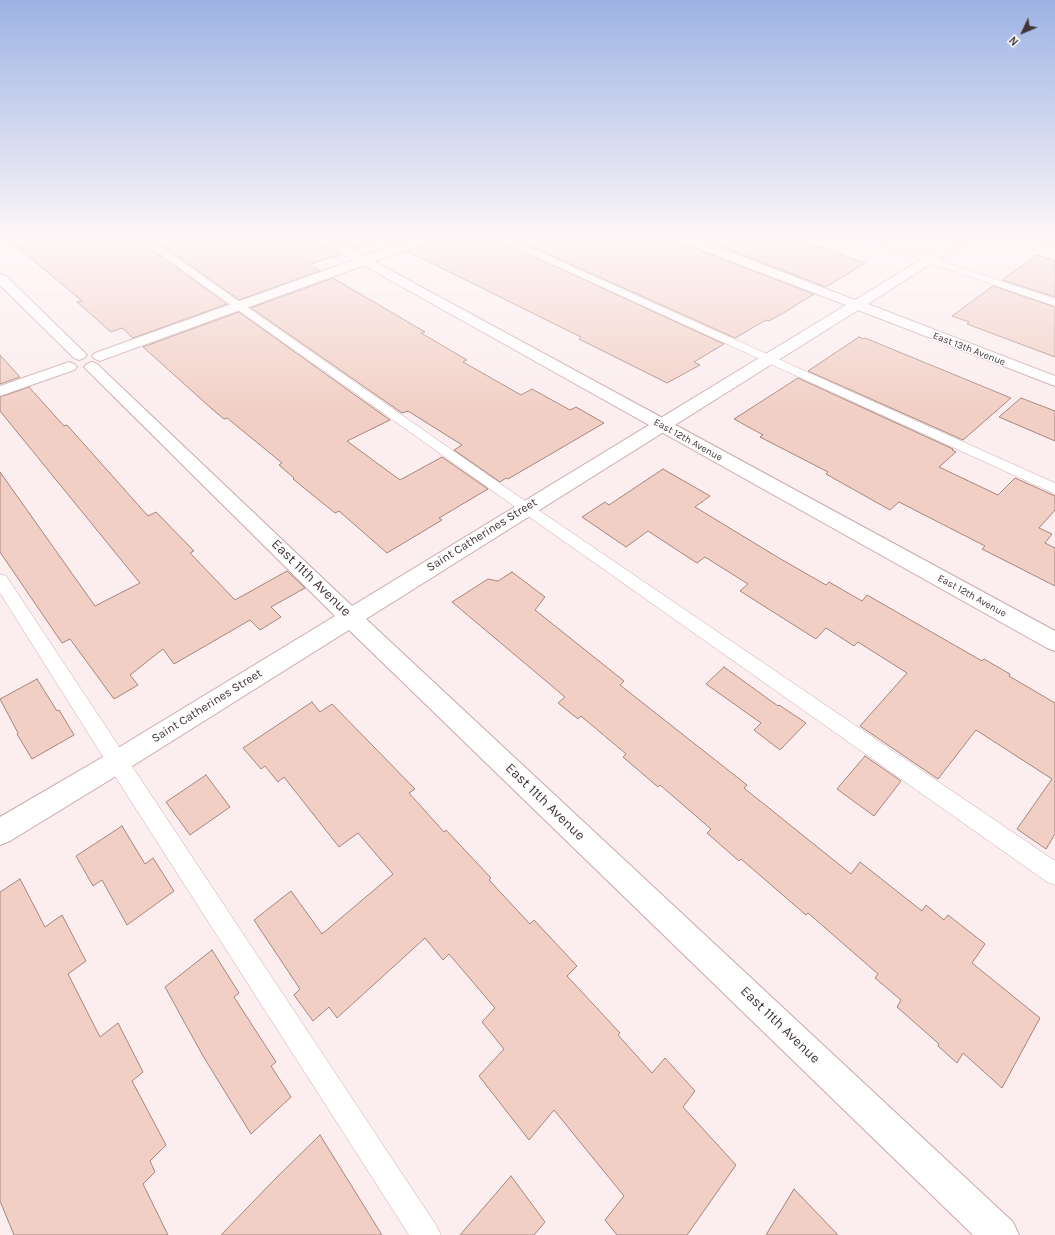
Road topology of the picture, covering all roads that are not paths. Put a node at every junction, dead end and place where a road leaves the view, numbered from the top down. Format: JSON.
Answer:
{"nodes":[{"id":1,"x":18,"y":296,"type":"edge"},
{"id":2,"x":223,"y":296,"type":"edge"},
{"id":3,"x":267,"y":296,"type":"edge"},
{"id":4,"x":424,"y":296,"type":"edge"},
{"id":5,"x":626,"y":296,"type":"edge"},
{"id":6,"x":832,"y":296,"type":"edge"},
{"id":7,"x":871,"y":296,"type":"edge"},
{"id":8,"x":1033,"y":296,"type":"edge"},
{"id":9,"x":1055,"y":303,"type":"edge"},
{"id":10,"x":856,"y":305,"type":"junction"},
{"id":11,"x":238,"y":306,"type":"junction"},
{"id":12,"x":767,"y":360,"type":"junction"},
{"id":13,"x":85,"y":361,"type":"junction"},
{"id":14,"x":1055,"y":381,"type":"edge"},
{"id":15,"x":0,"y":391,"type":"edge"},
{"id":16,"x":661,"y":425,"type":"junction"},
{"id":17,"x":1055,"y":489,"type":"edge"},
{"id":18,"x":526,"y":508,"type":"junction"},
{"id":19,"x":0,"y":580,"type":"edge"},
{"id":20,"x":350,"y":617,"type":"junction"},
{"id":21,"x":1055,"y":642,"type":"edge"},
{"id":22,"x":117,"y":762,"type":"junction"},
{"id":23,"x":0,"y":832,"type":"edge"},
{"id":24,"x":1055,"y":874,"type":"edge"},
{"id":25,"x":426,"y":1235,"type":"edge"},
{"id":26,"x":1000,"y":1235,"type":"edge"}],
"edges":[{"from":1,"to":13,"type":"street","name":"East 11th Avenue"},
{"from":2,"to":11,"type":"lane"},
{"from":3,"to":11,"type":"street"},
{"from":4,"to":16,"type":"street","name":"East 12th Avenue"},
{"from":5,"to":12,"type":"lane"},
{"from":6,"to":10,"type":"street","name":"East 13th Avenue"},
{"from":7,"to":10,"type":"street","name":"Saint Catherines Street"},
{"from":8,"to":9,"type":"lane"},
{"from":10,"to":12,"type":"street","name":"Saint Catherines Street"},
{"from":10,"to":14,"type":"street","name":"East 13th Avenue"},
{"from":11,"to":13,"type":"street"},
{"from":11,"to":18,"type":"lane"},
{"from":12,"to":16,"type":"street","name":"Saint Catherines Street"},
{"from":12,"to":17,"type":"lane"},
{"from":13,"to":15,"type":"street"},
{"from":13,"to":20,"type":"street","name":"East 11th Avenue"},
{"from":16,"to":18,"type":"street","name":"Saint Catherines Street"},
{"from":16,"to":21,"type":"street","name":"East 12th Avenue"},
{"from":18,"to":20,"type":"street","name":"Saint Catherines Street"},
{"from":18,"to":24,"type":"lane"},
{"from":19,"to":22,"type":"lane"},
{"from":20,"to":22,"type":"street","name":"Saint Catherines Street"},
{"from":20,"to":26,"type":"street","name":"East 11th Avenue"},
{"from":22,"to":23,"type":"street","name":"Saint Catherines Street"},
{"from":22,"to":25,"type":"lane"}]}
